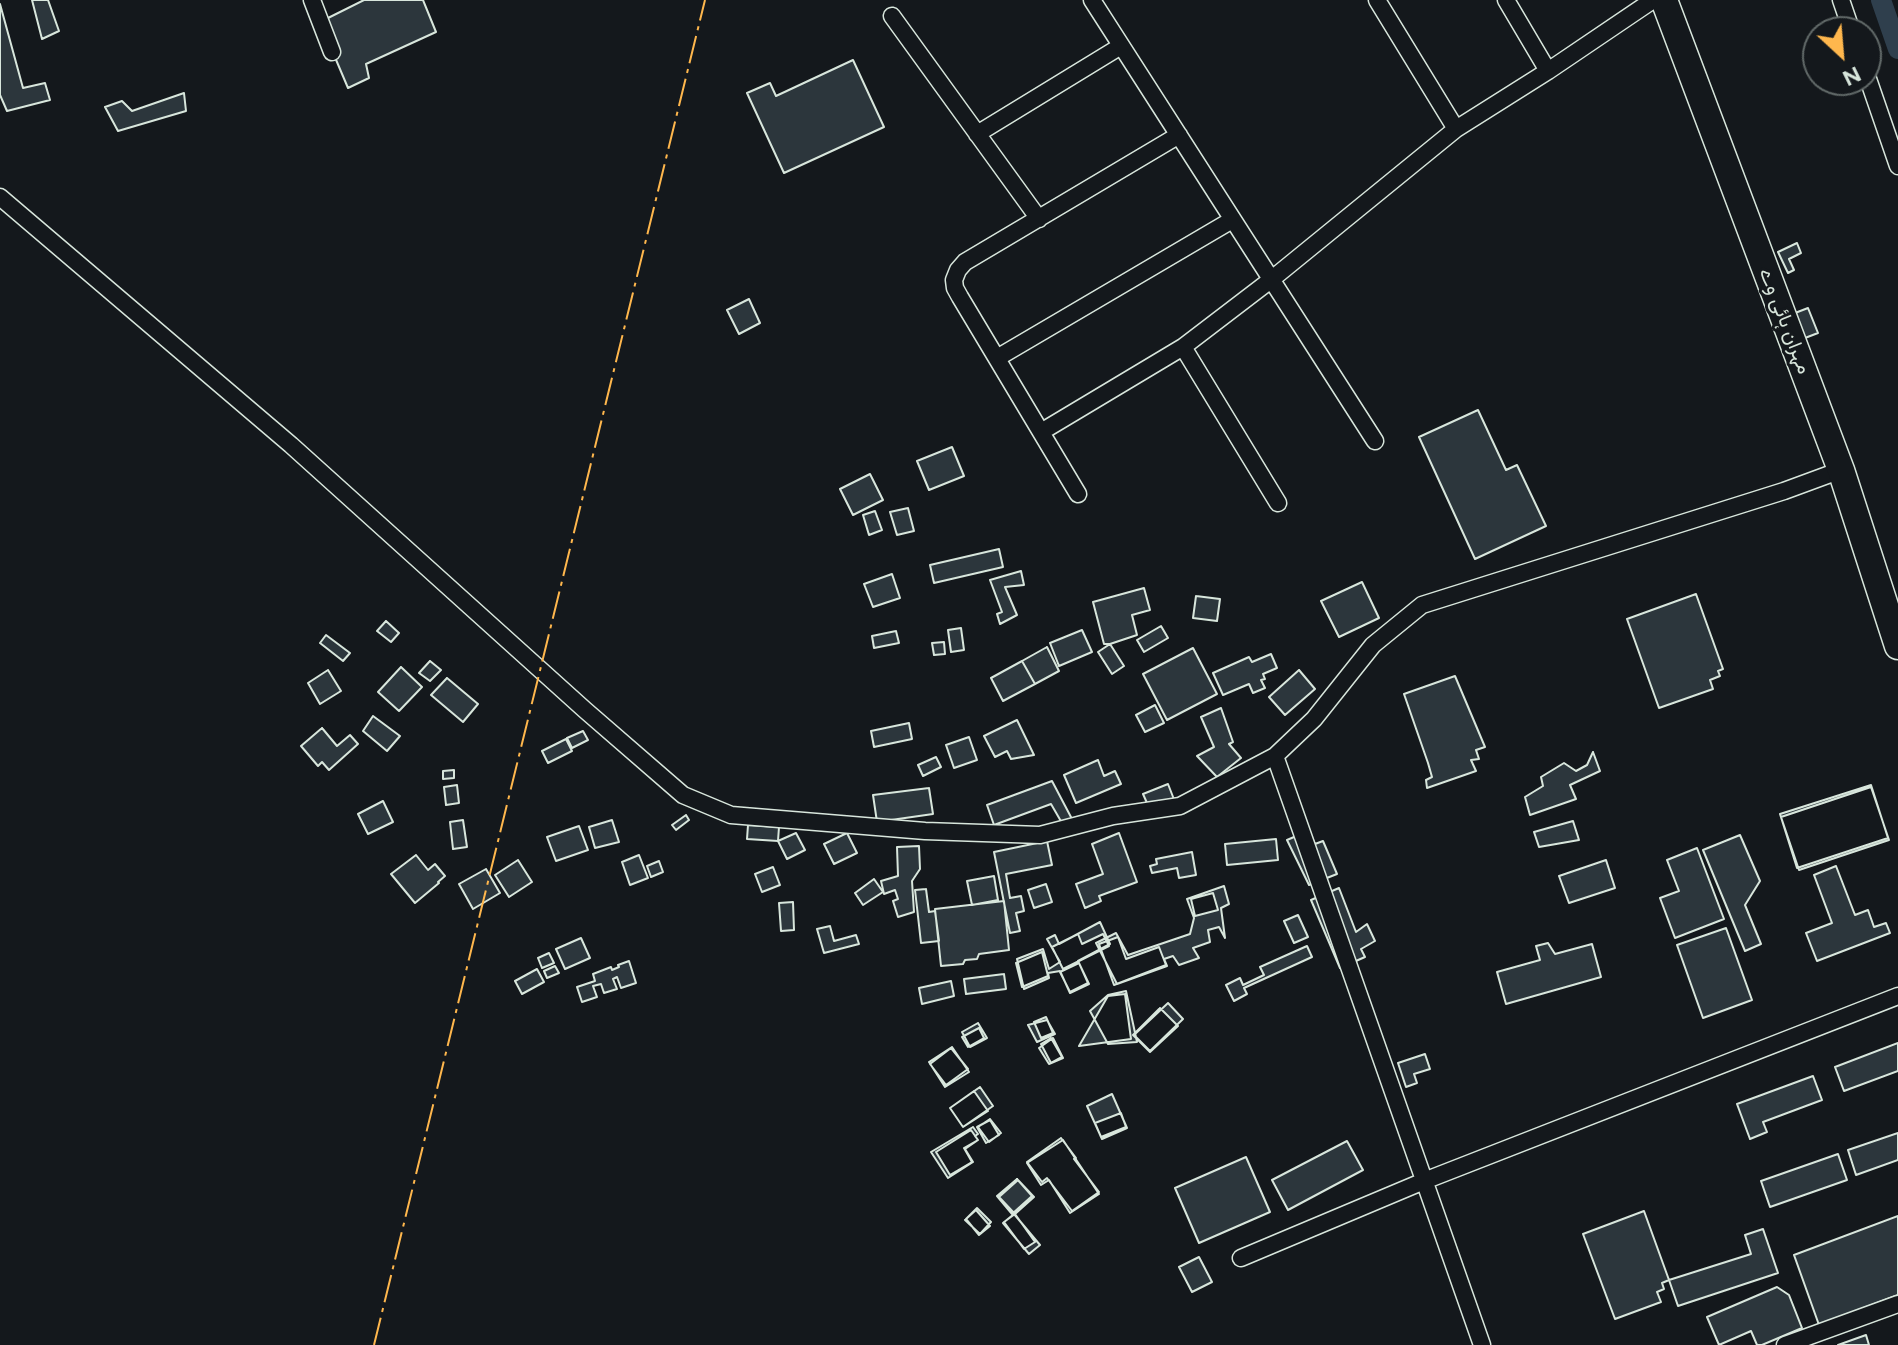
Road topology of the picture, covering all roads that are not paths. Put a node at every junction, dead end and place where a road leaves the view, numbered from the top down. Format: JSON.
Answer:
{"nodes":[{"id":1,"x":312,"y":0,"type":"edge"},
{"id":2,"x":1092,"y":0,"type":"edge"},
{"id":3,"x":1377,"y":0,"type":"edge"},
{"id":4,"x":1506,"y":0,"type":"edge"},
{"id":5,"x":1653,"y":0,"type":"edge"},
{"id":6,"x":1664,"y":0,"type":"edge"},
{"id":7,"x":892,"y":16,"type":"dead end"},
{"id":8,"x":1121,"y":46,"type":"junction"},
{"id":9,"x":332,"y":52,"type":"dead end"},
{"id":10,"x":1548,"y":71,"type":"junction"},
{"id":11,"x":1874,"y":96,"type":"edge"},
{"id":12,"x":1456,"y":129,"type":"junction"},
{"id":13,"x":977,"y":134,"type":"junction"},
{"id":14,"x":1179,"y":135,"type":"junction"},
{"id":15,"x":1898,"y":166,"type":"edge"},
{"id":16,"x":0,"y":197,"type":"edge"},
{"id":17,"x":1039,"y":219,"type":"junction"},
{"id":18,"x":1232,"y":220,"type":"junction"},
{"id":19,"x":1272,"y":279,"type":"junction"},
{"id":20,"x":1183,"y":347,"type":"junction"},
{"id":21,"x":997,"y":358,"type":"junction"},
{"id":22,"x":1041,"y":432,"type":"junction"},
{"id":23,"x":1375,"y":441,"type":"dead end"},
{"id":24,"x":1841,"y":470,"type":"junction"},
{"id":25,"x":1078,"y":494,"type":"dead end"},
{"id":26,"x":1278,"y":503,"type":"dead end"},
{"id":27,"x":1898,"y":646,"type":"edge"},
{"id":28,"x":1275,"y":756,"type":"junction"},
{"id":29,"x":1898,"y":996,"type":"edge"},
{"id":30,"x":1424,"y":1181,"type":"junction"},
{"id":31,"x":1241,"y":1258,"type":"dead end"},
{"id":32,"x":1898,"y":1304,"type":"edge"},
{"id":33,"x":1482,"y":1345,"type":"edge"},
{"id":34,"x":1785,"y":1345,"type":"edge"}],
"edges":[{"from":1,"to":9,"type":"street"},
{"from":2,"to":8,"type":"street"},
{"from":3,"to":12,"type":"street"},
{"from":4,"to":10,"type":"street"},
{"from":5,"to":10,"type":"street"},
{"from":6,"to":24,"type":"main road","name":"مہران ہائی وے"},
{"from":7,"to":13,"type":"street"},
{"from":8,"to":13,"type":"street"},
{"from":8,"to":14,"type":"street"},
{"from":10,"to":12,"type":"street"},
{"from":11,"to":15,"type":"street"},
{"from":12,"to":19,"type":"street"},
{"from":13,"to":17,"type":"street"},
{"from":14,"to":17,"type":"street"},
{"from":14,"to":18,"type":"street"},
{"from":16,"to":28,"type":"street"},
{"from":17,"to":21,"type":"street"},
{"from":18,"to":19,"type":"street"},
{"from":18,"to":21,"type":"street"},
{"from":19,"to":20,"type":"street"},
{"from":19,"to":23,"type":"street"},
{"from":20,"to":22,"type":"street"},
{"from":20,"to":26,"type":"street"},
{"from":21,"to":22,"type":"street"},
{"from":22,"to":25,"type":"street"},
{"from":24,"to":27,"type":"main road","name":"مہران ہائی وے"},
{"from":24,"to":28,"type":"street"},
{"from":28,"to":30,"type":"street"},
{"from":29,"to":30,"type":"street"},
{"from":30,"to":31,"type":"street"},
{"from":30,"to":33,"type":"street"},
{"from":32,"to":34,"type":"street"}]}
